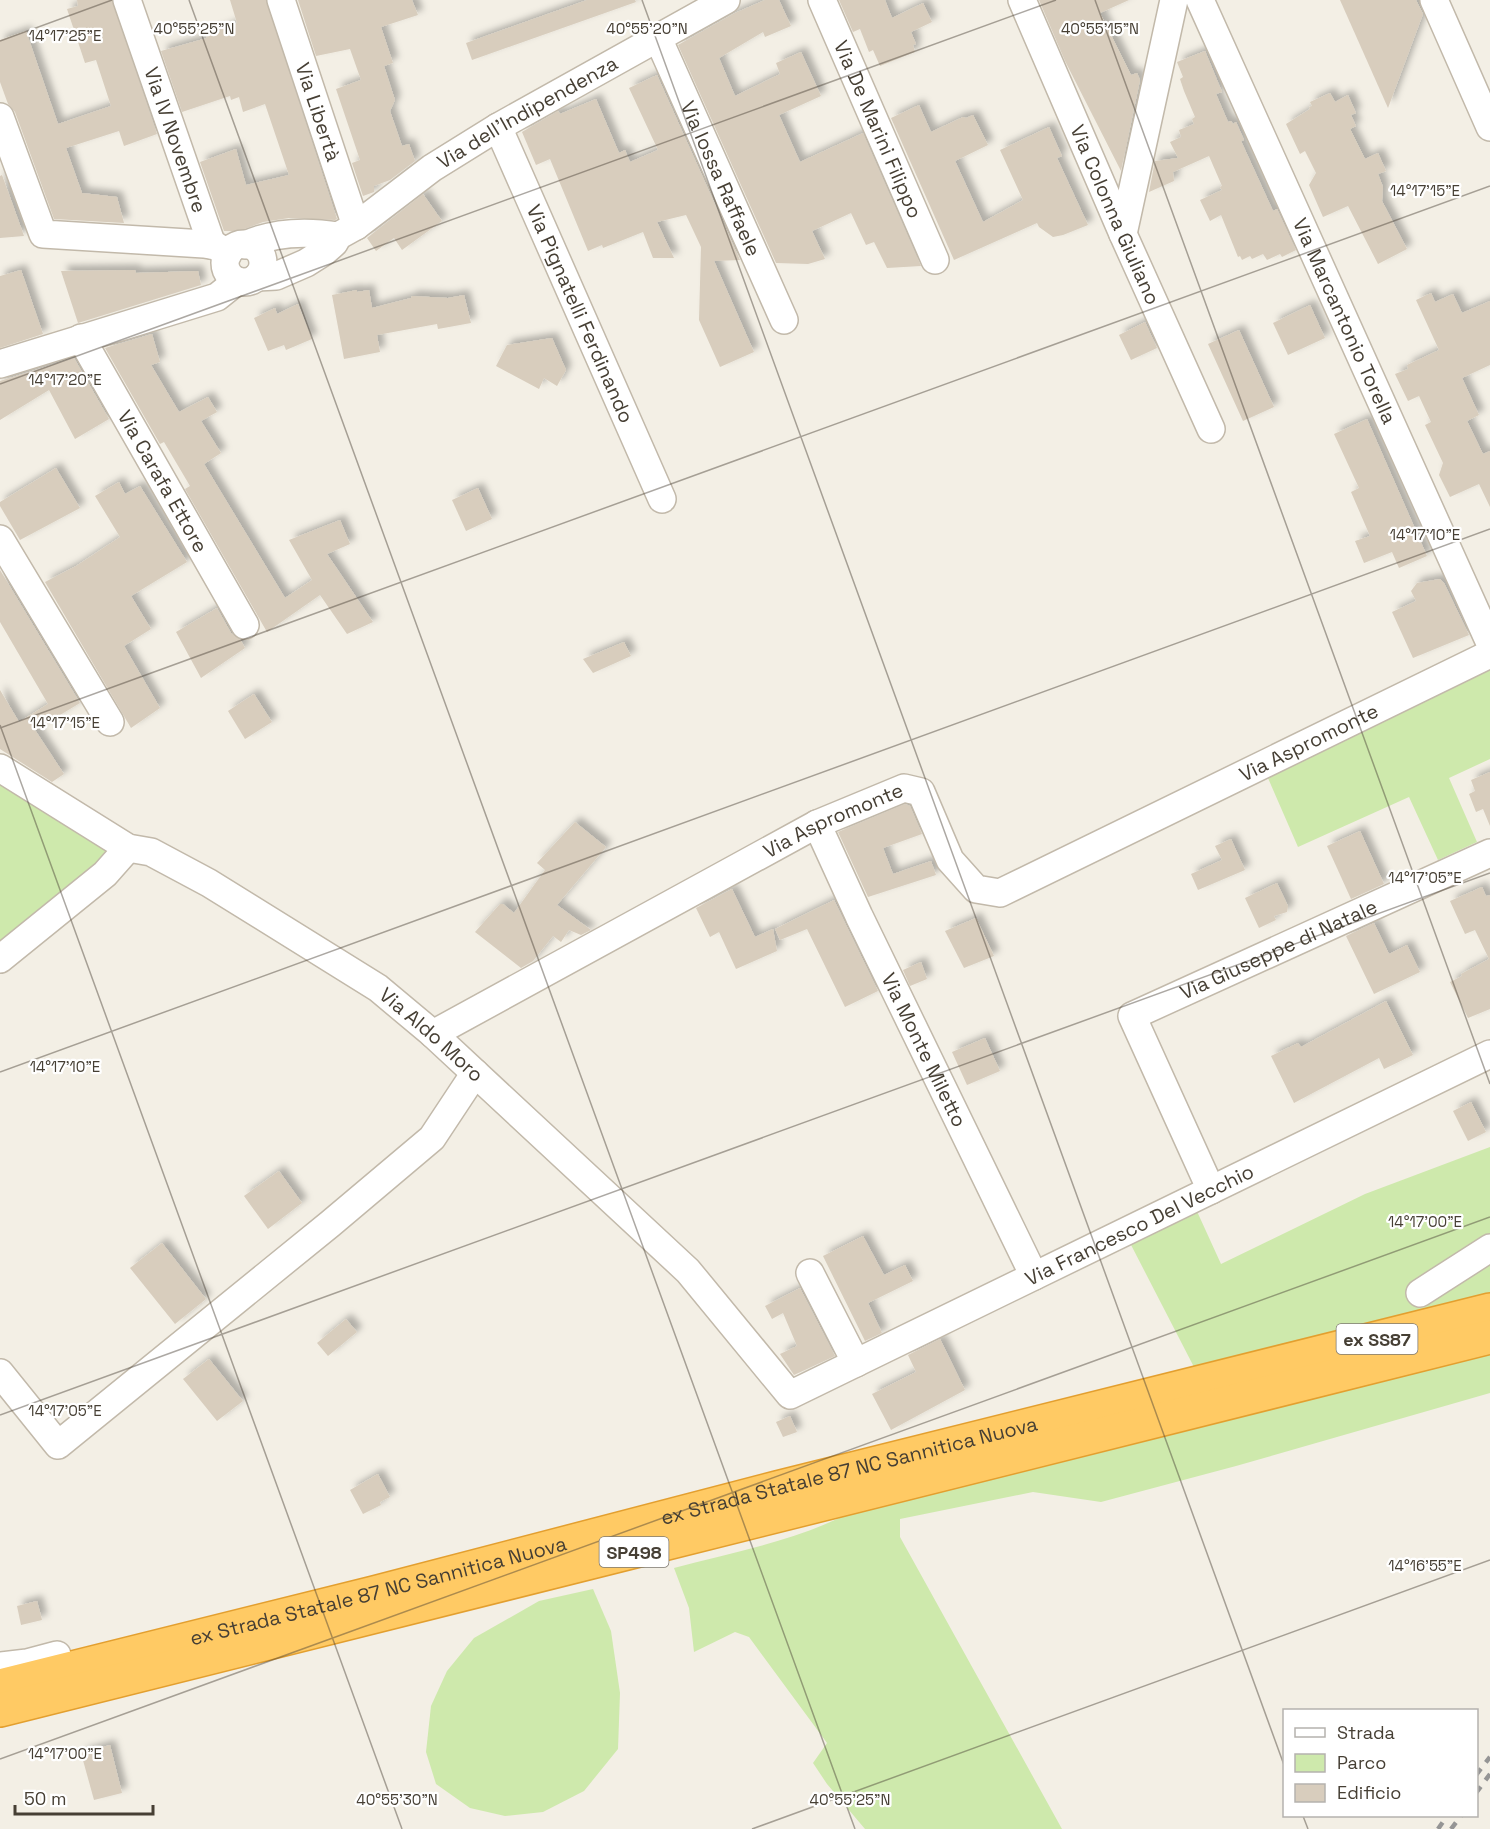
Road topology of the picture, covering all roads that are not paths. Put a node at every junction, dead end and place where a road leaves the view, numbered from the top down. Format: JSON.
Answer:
{"nodes":[{"id":1,"x":127,"y":0,"type":"edge"},
{"id":2,"x":281,"y":0,"type":"edge"},
{"id":3,"x":726,"y":0,"type":"edge"},
{"id":4,"x":822,"y":0,"type":"edge"},
{"id":5,"x":1022,"y":0,"type":"edge"},
{"id":6,"x":1174,"y":0,"type":"edge"},
{"id":7,"x":1200,"y":0,"type":"edge"},
{"id":8,"x":1434,"y":0,"type":"edge"},
{"id":9,"x":658,"y":38,"type":"junction"},
{"id":10,"x":0,"y":117,"type":"edge"},
{"id":11,"x":498,"y":127,"type":"junction"},
{"id":12,"x":1490,"y":127,"type":"edge"},
{"id":13,"x":347,"y":231,"type":"junction"},
{"id":14,"x":1123,"y":234,"type":"junction"},
{"id":15,"x":228,"y":248,"type":"junction"},
{"id":16,"x":935,"y":260,"type":"dead end"},
{"id":17,"x":247,"y":279,"type":"junction"},
{"id":18,"x":784,"y":320,"type":"dead end"},
{"id":19,"x":81,"y":338,"type":"junction"},
{"id":20,"x":0,"y":364,"type":"edge"},
{"id":21,"x":1211,"y":429,"type":"dead end"},
{"id":22,"x":663,"y":499,"type":"dead end"},
{"id":23,"x":0,"y":540,"type":"edge"},
{"id":24,"x":245,"y":625,"type":"dead end"},
{"id":25,"x":1490,"y":643,"type":"edge"},
{"id":26,"x":1490,"y":654,"type":"edge"},
{"id":27,"x":110,"y":722,"type":"dead end"},
{"id":28,"x":0,"y":768,"type":"edge"},
{"id":29,"x":817,"y":824,"type":"junction"},
{"id":30,"x":128,"y":848,"type":"junction"},
{"id":31,"x":1490,"y":853,"type":"edge"},
{"id":32,"x":0,"y":959,"type":"edge"},
{"id":33,"x":433,"y":1034,"type":"junction"},
{"id":34,"x":1490,"y":1054,"type":"edge"},
{"id":35,"x":475,"y":1073,"type":"junction"},
{"id":36,"x":1210,"y":1190,"type":"junction"},
{"id":37,"x":1490,"y":1248,"type":"edge"},
{"id":38,"x":810,"y":1273,"type":"dead end"},
{"id":39,"x":1034,"y":1276,"type":"junction"},
{"id":40,"x":1420,"y":1293,"type":"dead end"},
{"id":41,"x":1490,"y":1310,"type":"edge"},
{"id":42,"x":1490,"y":1336,"type":"edge"},
{"id":43,"x":856,"y":1363,"type":"junction"},
{"id":44,"x":0,"y":1373,"type":"edge"},
{"id":45,"x":1266,"y":1381,"type":"junction"},
{"id":46,"x":790,"y":1395,"type":"joint"},
{"id":47,"x":204,"y":1635,"type":"junction"},
{"id":48,"x":0,"y":1666,"type":"edge"},
{"id":49,"x":113,"y":1682,"type":"junction"},
{"id":50,"x":0,"y":1686,"type":"edge"},
{"id":51,"x":0,"y":1710,"type":"edge"},
{"id":52,"x":0,"y":1724,"type":"edge"}],
"edges":[{"from":1,"to":15,"type":"street","name":"Via IV Novembre"},
{"from":2,"to":13,"type":"street","name":"Via Libertà"},
{"from":3,"to":9,"type":"street","name":"Via dell'Indipendenza"},
{"from":4,"to":16,"type":"street","name":"Via De Marini Filippo"},
{"from":5,"to":14,"type":"street","name":"Via Colonna Giuliano"},
{"from":6,"to":14,"type":"street"},
{"from":7,"to":25,"type":"street","name":"Via Marcantonio Torella"},
{"from":8,"to":12,"type":"street"},
{"from":9,"to":11,"type":"street","name":"Via dell'Indipendenza"},
{"from":9,"to":18,"type":"street","name":"Via Iossa Raffaele"},
{"from":10,"to":15,"type":"street"},
{"from":11,"to":13,"type":"street","name":"Via dell'Indipendenza"},
{"from":11,"to":22,"type":"street","name":"Via Pignatelli Ferdinando"},
{"from":13,"to":15,"type":"street"},
{"from":13,"to":17,"type":"street","name":"Via dell'Indipendenza"},
{"from":14,"to":21,"type":"street","name":"Via Colonna Giuliano"},
{"from":15,"to":17,"type":"street"},
{"from":17,"to":19,"type":"street","name":"Via dell'Indipendenza"},
{"from":19,"to":20,"type":"street","name":"Via dell'Indipendenza"},
{"from":19,"to":24,"type":"street","name":"Via Carafa Ettore"},
{"from":23,"to":27,"type":"street"},
{"from":26,"to":29,"type":"street","name":"Via Aspromonte"},
{"from":28,"to":30,"type":"street","name":"Via Aldo Moro"},
{"from":29,"to":33,"type":"street","name":"Via Aspromonte"},
{"from":29,"to":39,"type":"street","name":"Via Monte Miletto"},
{"from":30,"to":32,"type":"street"},
{"from":30,"to":33,"type":"street","name":"Via Aldo Moro"},
{"from":31,"to":36,"type":"street","name":"Via Giuseppe di Natale"},
{"from":33,"to":35,"type":"street","name":"Via Aldo Moro"},
{"from":34,"to":36,"type":"street","name":"Via Francesco Del Vecchio"},
{"from":35,"to":44,"type":"street"},
{"from":35,"to":46,"type":"street","name":"Via Aldo Moro"},
{"from":36,"to":39,"type":"street","name":"Via Francesco Del Vecchio"},
{"from":37,"to":40,"type":"street"},
{"from":38,"to":43,"type":"street"},
{"from":39,"to":43,"type":"street","name":"Via Francesco Del Vecchio"},
{"from":41,"to":45,"type":"highway","name":"ex Strada Statale 87 NC Sannitica Nuova","number":"ex SS87"},
{"from":42,"to":45,"type":"highway","name":"ex Strada Statale 87 NC Sannitica Nuova","number":"ex SS87"},
{"from":43,"to":46,"type":"street","name":"Via Francesco Del Vecchio"},
{"from":45,"to":47,"type":"highway","name":"ex Strada Statale 87 NC Sannitica Nuova","number":"ex SS87"},
{"from":45,"to":49,"type":"highway","name":"ex Strada Statale 87 NC Sannitica Nuova","number":"SP498"},
{"from":47,"to":48,"type":"street"},
{"from":47,"to":50,"type":"highway","name":"ex Strada Statale 87 NC Sannitica Nuova","number":"ex SS87"},
{"from":49,"to":51,"type":"highway","name":"ex Strada Statale 87 NC Sannitica Nuova","number":"SP498"},
{"from":49,"to":52,"type":"street"}]}
